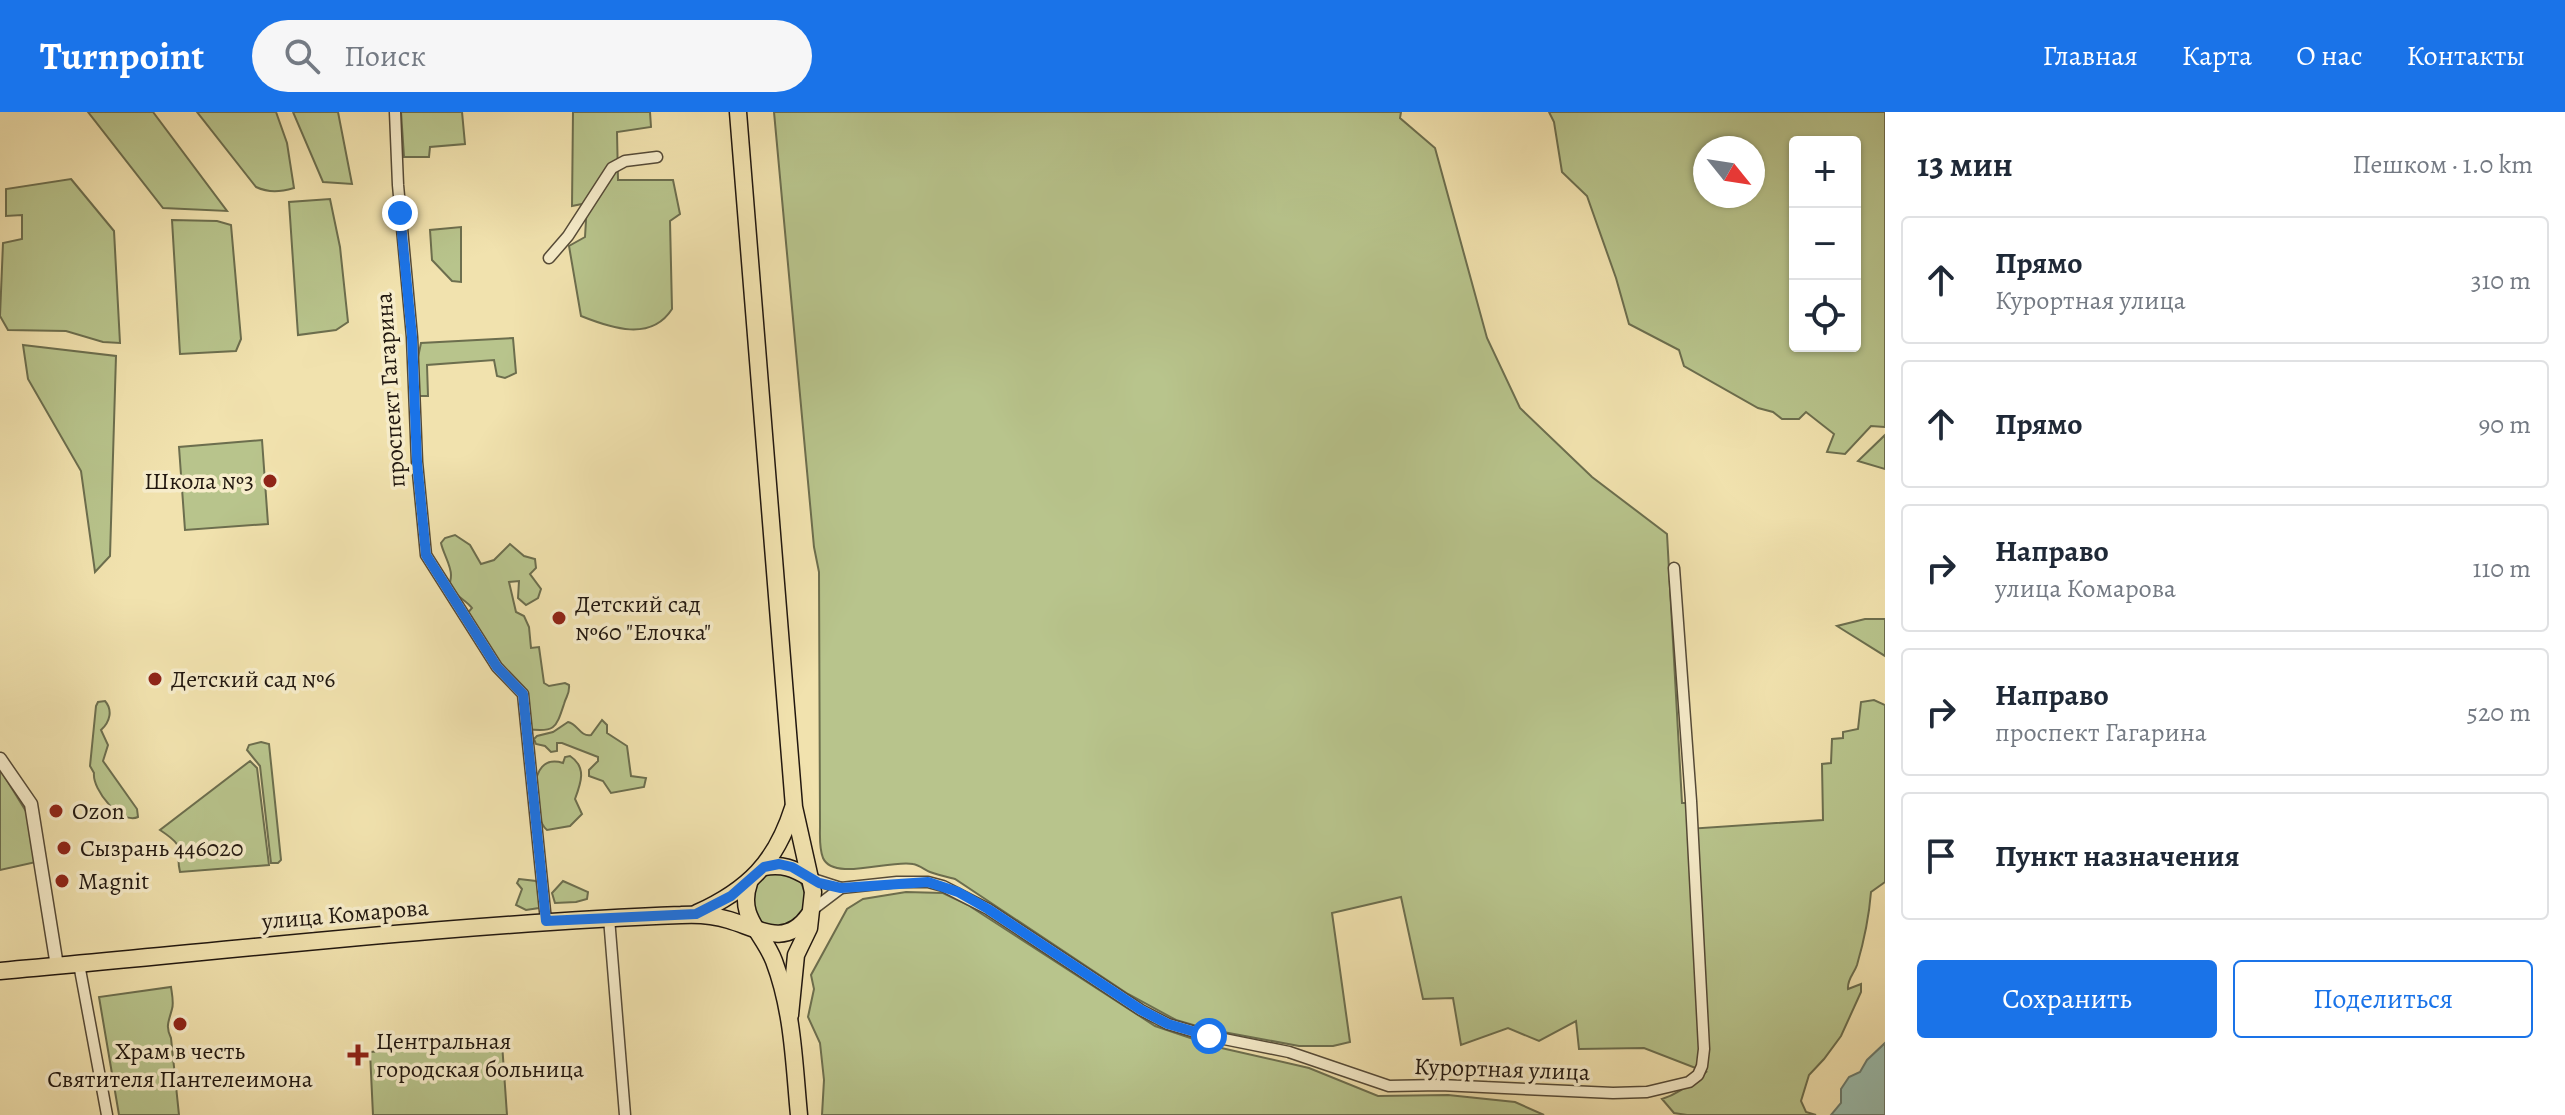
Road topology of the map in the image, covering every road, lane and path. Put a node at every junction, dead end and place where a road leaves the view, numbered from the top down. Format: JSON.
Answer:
{"nodes":[{"id":1,"x":395,"y":112,"type":"edge"},
{"id":2,"x":738,"y":112,"type":"edge"},
{"id":3,"x":657,"y":157,"type":"dead end"},
{"id":4,"x":549,"y":258,"type":"dead end"},
{"id":5,"x":1674,"y":568,"type":"dead end"},
{"id":6,"x":0,"y":759,"type":"edge"},
{"id":7,"x":794,"y":807,"type":"junction"},
{"id":8,"x":764,"y":867,"type":"junction"},
{"id":9,"x":810,"y":878,"type":"junction"},
{"id":10,"x":749,"y":883,"type":"junction"},
{"id":11,"x":841,"y":888,"type":"junction"},
{"id":12,"x":812,"y":910,"type":"junction"},
{"id":13,"x":696,"y":914,"type":"junction"},
{"id":14,"x":609,"y":918,"type":"junction"},
{"id":15,"x":546,"y":921,"type":"junction"},
{"id":16,"x":759,"y":932,"type":"junction"},
{"id":17,"x":79,"y":964,"type":"junction"},
{"id":18,"x":57,"y":966,"type":"junction"},
{"id":19,"x":0,"y":971,"type":"edge"},
{"id":20,"x":790,"y":1015,"type":"junction"},
{"id":21,"x":107,"y":1115,"type":"edge"},
{"id":22,"x":625,"y":1115,"type":"edge"},
{"id":23,"x":799,"y":1115,"type":"edge"}],
"edges":[{"from":1,"to":15,"type":"street","name":"проспект Гагарина"},
{"from":2,"to":7,"type":"main road"},
{"from":3,"to":4,"type":"street"},
{"from":5,"to":11,"type":"street","name":"Курортная улица"},
{"from":6,"to":18,"type":"street"},
{"from":7,"to":8,"type":"main road"},
{"from":7,"to":9,"type":"main road"},
{"from":8,"to":9,"type":"main road"},
{"from":8,"to":10,"type":"main road"},
{"from":9,"to":11,"type":"street","name":"Курортная улица"},
{"from":9,"to":12,"type":"main road"},
{"from":10,"to":13,"type":"main road"},
{"from":10,"to":16,"type":"main road"},
{"from":11,"to":12,"type":"street"},
{"from":12,"to":16,"type":"main road"},
{"from":12,"to":20,"type":"main road"},
{"from":13,"to":14,"type":"main road","name":"улица Комарова"},
{"from":13,"to":16,"type":"main road"},
{"from":14,"to":15,"type":"main road","name":"улица Комарова"},
{"from":14,"to":22,"type":"street"},
{"from":15,"to":17,"type":"main road","name":"улица Комарова"},
{"from":16,"to":20,"type":"main road"},
{"from":17,"to":18,"type":"main road","name":"улица Комарова"},
{"from":17,"to":21,"type":"street"},
{"from":18,"to":19,"type":"main road","name":"улица Комарова"},
{"from":20,"to":23,"type":"main road"}]}
